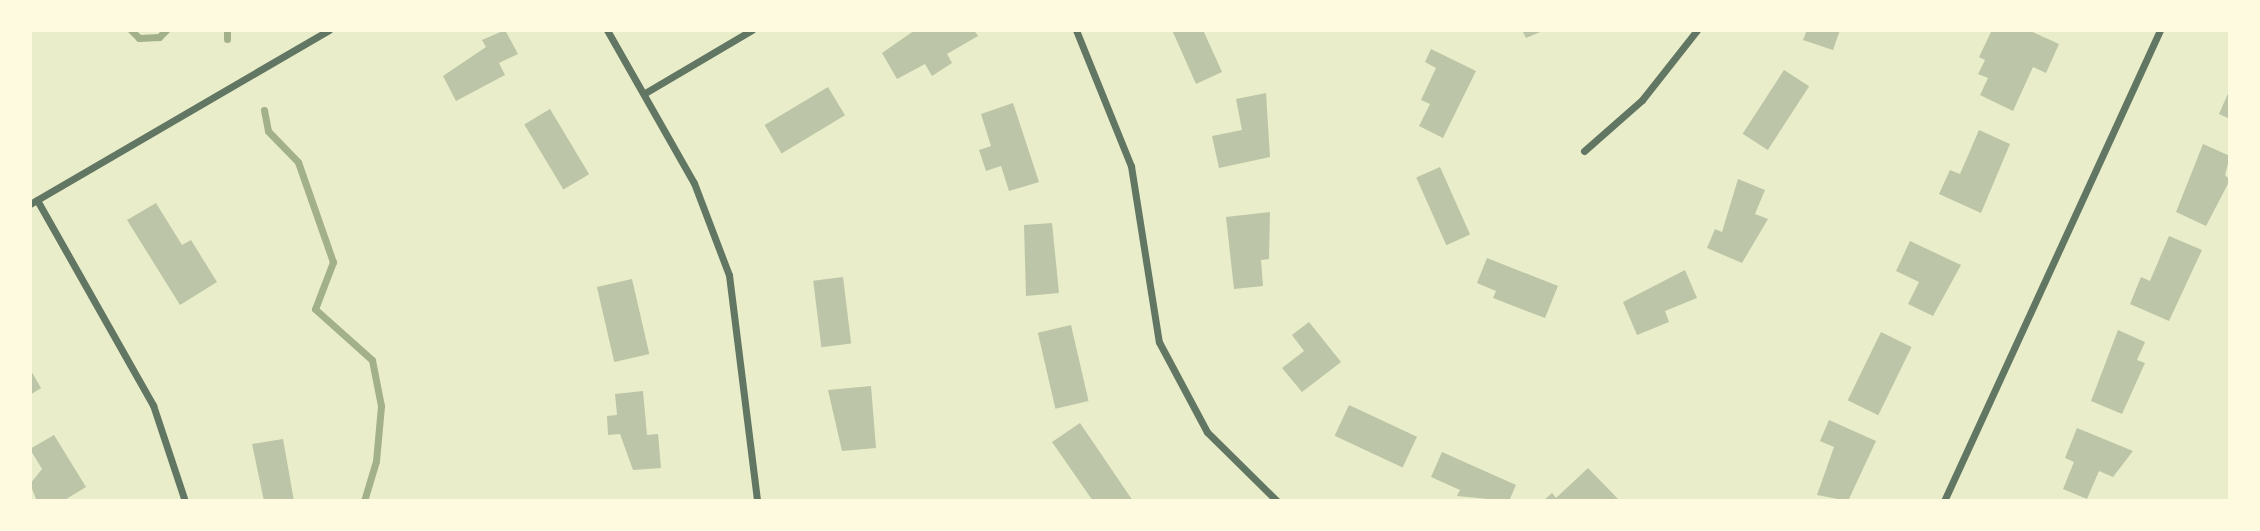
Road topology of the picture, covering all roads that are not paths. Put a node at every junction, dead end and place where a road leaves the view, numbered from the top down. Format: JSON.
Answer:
{"nodes":[{"id":1,"x":329,"y":30,"type":"edge"},
{"id":2,"x":607,"y":30,"type":"edge"},
{"id":3,"x":752,"y":30,"type":"edge"},
{"id":4,"x":1076,"y":30,"type":"edge"},
{"id":5,"x":1697,"y":30,"type":"edge"},
{"id":6,"x":2160,"y":30,"type":"edge"},
{"id":7,"x":645,"y":93,"type":"junction"},
{"id":8,"x":1584,"y":151,"type":"dead end"},
{"id":9,"x":33,"y":202,"type":"edge"},
{"id":10,"x":186,"y":501,"type":"edge"},
{"id":11,"x":757,"y":501,"type":"edge"},
{"id":12,"x":1277,"y":501,"type":"edge"},
{"id":13,"x":1944,"y":501,"type":"edge"}],
"edges":[{"from":1,"to":9,"type":"street"},
{"from":2,"to":7,"type":"street"},
{"from":3,"to":7,"type":"street"},
{"from":4,"to":12,"type":"street"},
{"from":5,"to":8,"type":"street"},
{"from":6,"to":13,"type":"street"},
{"from":7,"to":11,"type":"street"},
{"from":9,"to":10,"type":"street"}]}
